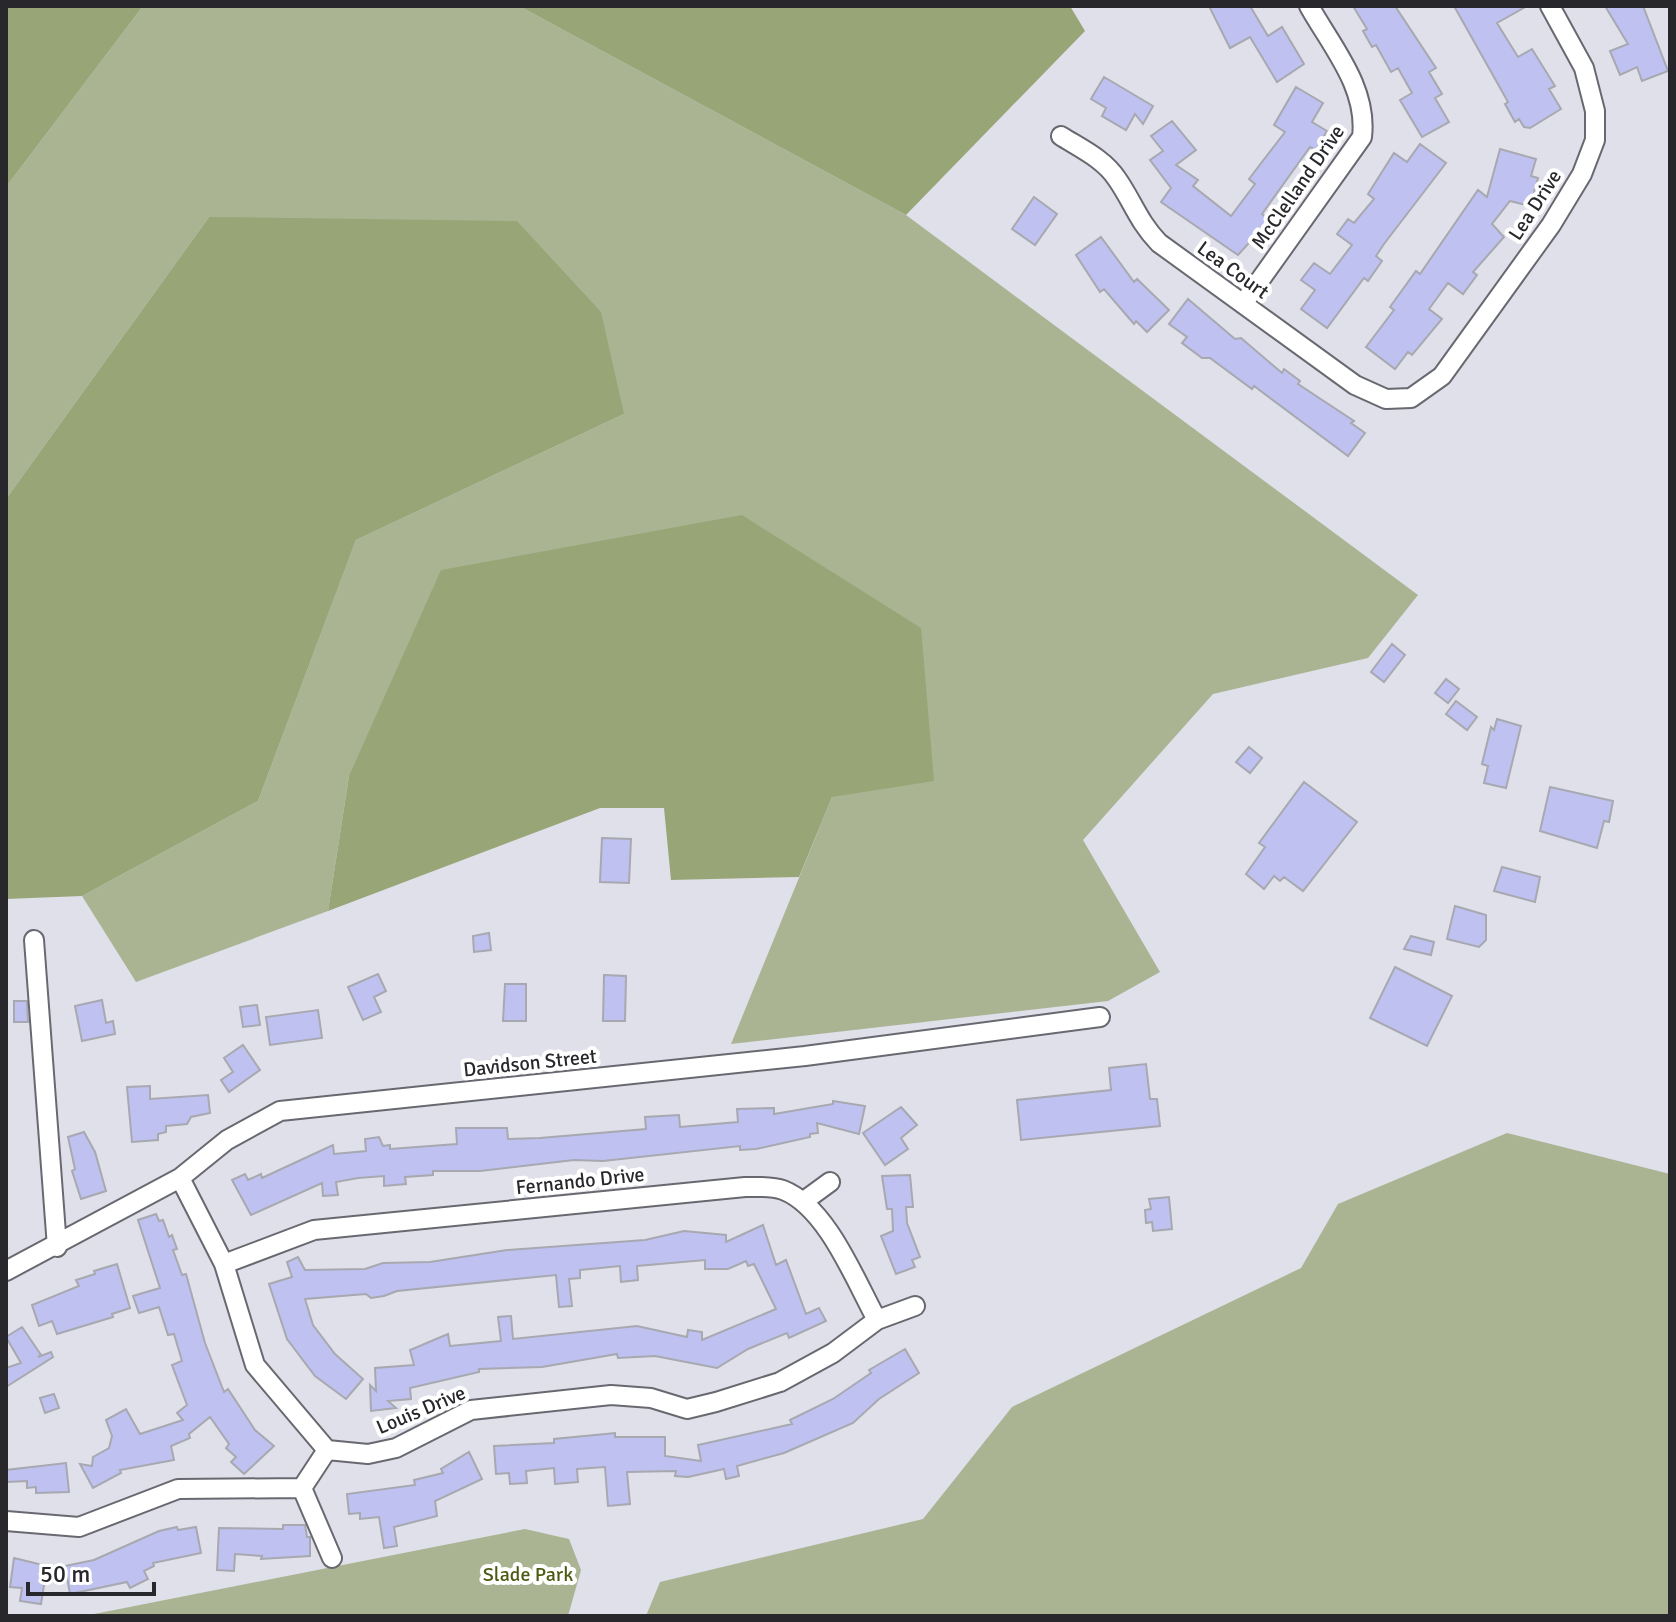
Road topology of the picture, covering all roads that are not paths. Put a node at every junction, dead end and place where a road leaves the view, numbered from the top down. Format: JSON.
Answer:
{"nodes":[{"id":1,"x":1309,"y":6,"type":"edge"},
{"id":2,"x":1550,"y":6,"type":"edge"},
{"id":3,"x":1061,"y":136,"type":"dead end"},
{"id":4,"x":1243,"y":304,"type":"junction"},
{"id":5,"x":1411,"y":398,"type":"joint"},
{"id":6,"x":34,"y":940,"type":"dead end"},
{"id":7,"x":1100,"y":1017,"type":"dead end"},
{"id":8,"x":180,"y":1178,"type":"junction"},
{"id":9,"x":830,"y":1182,"type":"dead end"},
{"id":10,"x":804,"y":1201,"type":"junction"},
{"id":11,"x":57,"y":1247,"type":"junction"},
{"id":12,"x":224,"y":1264,"type":"junction"},
{"id":13,"x":6,"y":1271,"type":"edge"},
{"id":14,"x":915,"y":1306,"type":"dead end"},
{"id":15,"x":877,"y":1320,"type":"junction"},
{"id":16,"x":327,"y":1450,"type":"junction"},
{"id":17,"x":302,"y":1488,"type":"junction"},
{"id":18,"x":6,"y":1521,"type":"edge"},
{"id":19,"x":332,"y":1558,"type":"dead end"}],
"edges":[{"from":1,"to":4,"type":"street","name":"McClelland Drive"},
{"from":2,"to":5,"type":"street","name":"Lea Drive"},
{"from":3,"to":4,"type":"street","name":"Lea Court"},
{"from":4,"to":5,"type":"street","name":"Lea Court"},
{"from":6,"to":11,"type":"street"},
{"from":7,"to":8,"type":"street","name":"Davidson Street"},
{"from":8,"to":11,"type":"street","name":"Davidson Street"},
{"from":8,"to":12,"type":"street"},
{"from":9,"to":10,"type":"street"},
{"from":10,"to":12,"type":"street","name":"Fernando Drive"},
{"from":10,"to":15,"type":"street"},
{"from":11,"to":13,"type":"street","name":"Davidson Street"},
{"from":12,"to":16,"type":"street"},
{"from":14,"to":15,"type":"street","name":"Louis Drive"},
{"from":15,"to":16,"type":"street","name":"Louis Drive"},
{"from":16,"to":17,"type":"street"},
{"from":17,"to":18,"type":"street"},
{"from":17,"to":19,"type":"street"}]}
